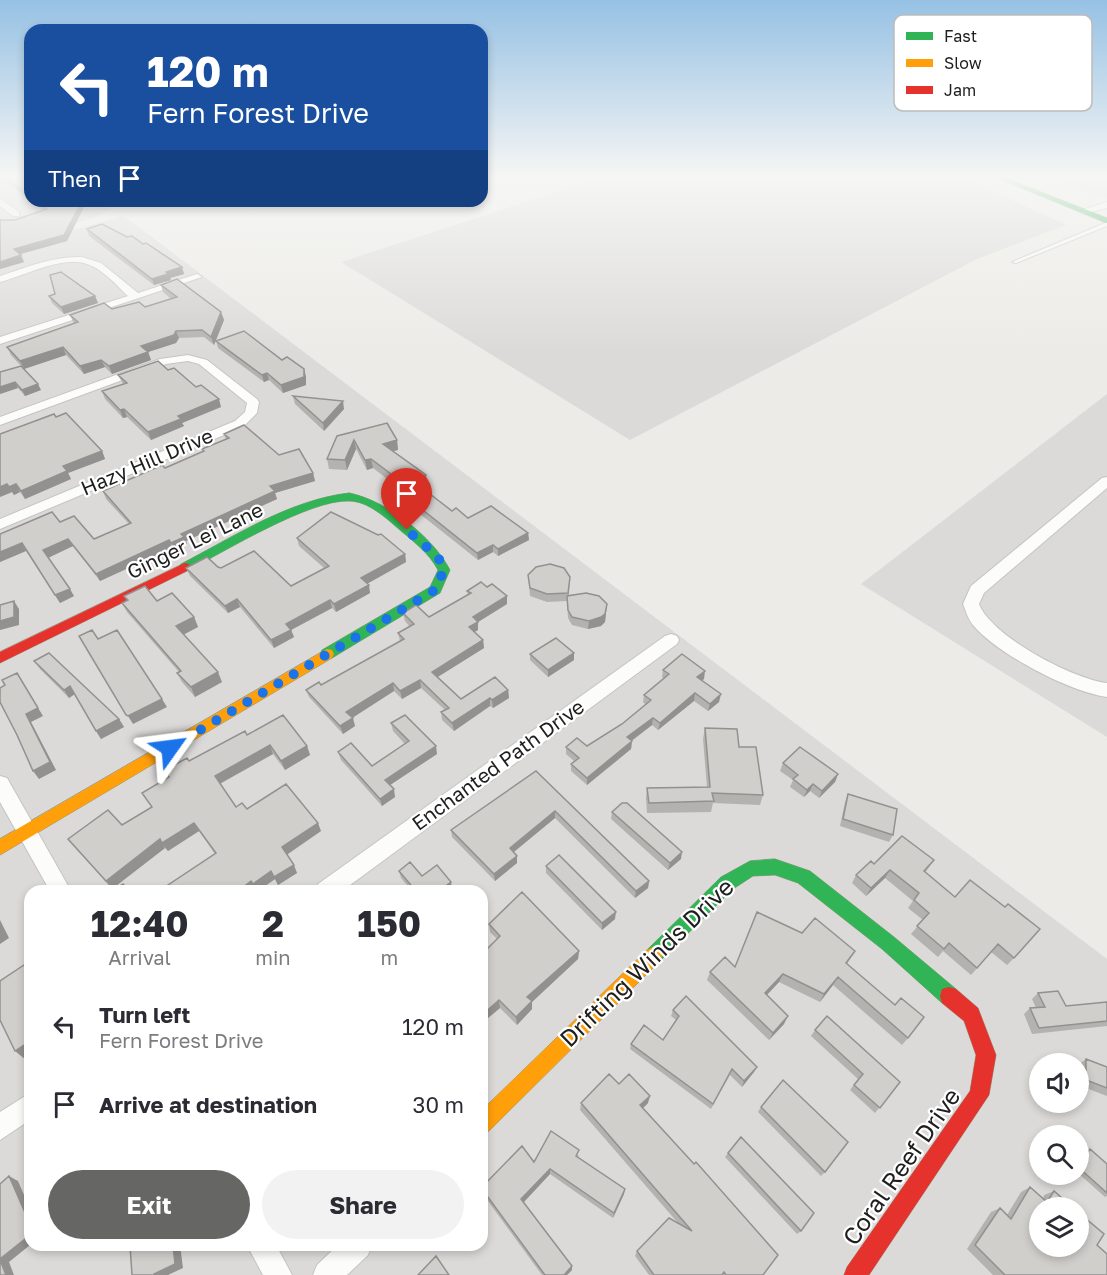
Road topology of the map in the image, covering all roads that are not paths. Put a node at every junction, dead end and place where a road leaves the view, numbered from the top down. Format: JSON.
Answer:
{"nodes":[{"id":1,"x":1066,"y":234,"type":"edge"},
{"id":2,"x":1014,"y":261,"type":"dead end"},
{"id":3,"x":197,"y":277,"type":"dead end"},
{"id":4,"x":0,"y":279,"type":"edge"},
{"id":5,"x":136,"y":297,"type":"junction"},
{"id":6,"x":0,"y":341,"type":"edge"},
{"id":7,"x":0,"y":421,"type":"edge"},
{"id":8,"x":1107,"y":481,"type":"edge"},
{"id":9,"x":0,"y":524,"type":"edge"},
{"id":10,"x":671,"y":640,"type":"dead end"},
{"id":11,"x":0,"y":658,"type":"edge"},
{"id":12,"x":1107,"y":690,"type":"edge"},
{"id":13,"x":0,"y":784,"type":"edge"},
{"id":14,"x":27,"y":832,"type":"junction"},
{"id":15,"x":0,"y":848,"type":"edge"},
{"id":16,"x":58,"y":885,"type":"edge"},
{"id":17,"x":333,"y":885,"type":"edge"},
{"id":18,"x":888,"y":943,"type":"joint"},
{"id":19,"x":24,"y":1109,"type":"edge"},
{"id":20,"x":488,"y":1118,"type":"edge"},
{"id":21,"x":0,"y":1127,"type":"edge"},
{"id":22,"x":264,"y":1251,"type":"edge"},
{"id":23,"x":352,"y":1251,"type":"edge"},
{"id":24,"x":278,"y":1275,"type":"edge"},
{"id":25,"x":327,"y":1275,"type":"edge"},
{"id":26,"x":855,"y":1275,"type":"edge"}],
"edges":[{"from":1,"to":2,"type":"lane"},
{"from":3,"to":5,"type":"street"},
{"from":4,"to":5,"type":"street"},
{"from":5,"to":6,"type":"street"},
{"from":7,"to":9,"type":"street","name":"Hazy Hill Drive"},
{"from":8,"to":12,"type":"street"},
{"from":10,"to":17,"type":"street","name":"Enchanted Path Drive"},
{"from":11,"to":14,"type":"street","name":"Ginger Lei Lane"},
{"from":13,"to":14,"type":"street"},
{"from":14,"to":15,"type":"street","name":"Ginger Lei Lane"},
{"from":14,"to":16,"type":"street"},
{"from":18,"to":20,"type":"street","name":"Drifting Winds Drive"},
{"from":18,"to":26,"type":"street","name":"Coral Reef Drive"},
{"from":19,"to":21,"type":"street"},
{"from":22,"to":24,"type":"street"},
{"from":23,"to":25,"type":"street"}]}
